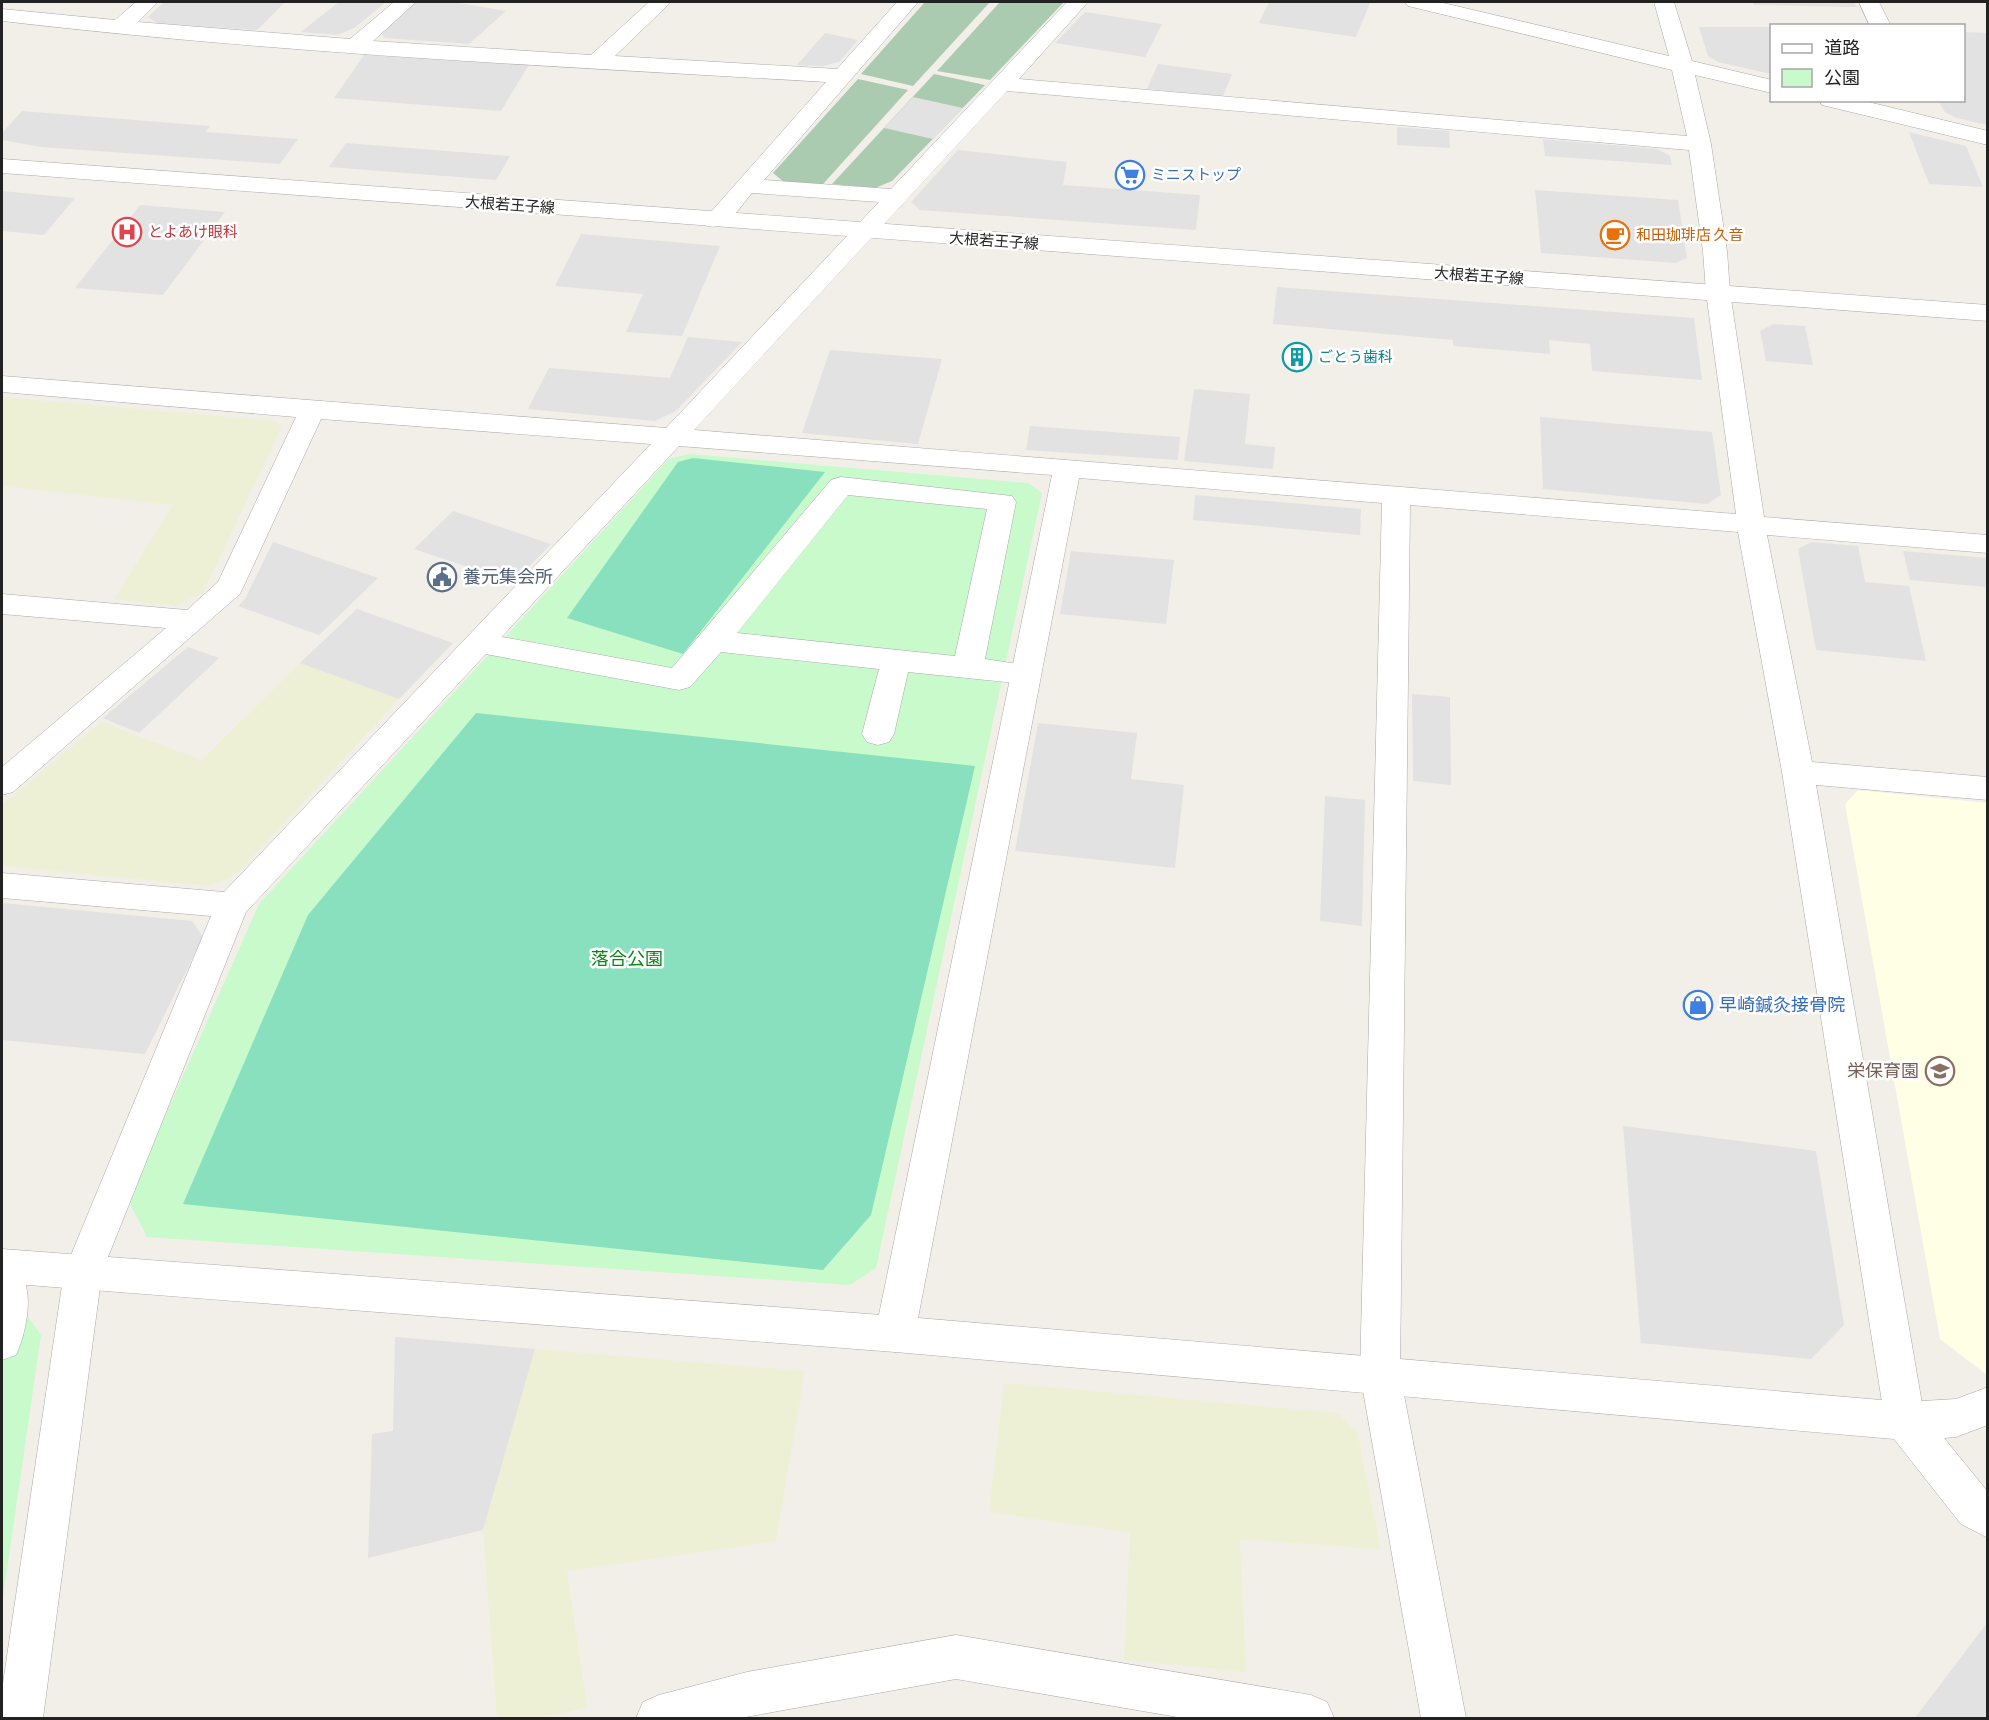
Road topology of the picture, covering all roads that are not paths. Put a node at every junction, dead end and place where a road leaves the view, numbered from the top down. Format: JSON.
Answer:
{"nodes":[{"id":1,"x":148,"y":2,"type":"edge"},
{"id":2,"x":406,"y":2,"type":"edge"},
{"id":3,"x":661,"y":2,"type":"edge"},
{"id":4,"x":908,"y":2,"type":"edge"},
{"id":5,"x":1078,"y":2,"type":"edge"},
{"id":6,"x":1415,"y":2,"type":"edge"},
{"id":7,"x":1664,"y":2,"type":"edge"},
{"id":8,"x":1869,"y":2,"type":"edge"},
{"id":9,"x":2,"y":15,"type":"edge"},
{"id":10,"x":1880,"y":24,"type":"edge"},
{"id":11,"x":119,"y":28,"type":"junction"},
{"id":12,"x":357,"y":44,"type":"junction"},
{"id":13,"x":596,"y":62,"type":"junction"},
{"id":14,"x":1682,"y":66,"type":"junction"},
{"id":15,"x":842,"y":76,"type":"junction"},
{"id":16,"x":1004,"y":84,"type":"junction"},
{"id":17,"x":1770,"y":87,"type":"edge"},
{"id":18,"x":1838,"y":102,"type":"edge"},
{"id":19,"x":1920,"y":102,"type":"edge"},
{"id":20,"x":1932,"y":125,"type":"junction"},
{"id":21,"x":1988,"y":138,"type":"edge"},
{"id":22,"x":1700,"y":144,"type":"junction"},
{"id":23,"x":2,"y":166,"type":"edge"},
{"id":24,"x":746,"y":186,"type":"junction"},
{"id":25,"x":898,"y":196,"type":"junction"},
{"id":26,"x":715,"y":220,"type":"junction"},
{"id":27,"x":865,"y":232,"type":"junction"},
{"id":28,"x":1718,"y":292,"type":"junction"},
{"id":29,"x":1988,"y":313,"type":"edge"},
{"id":30,"x":2,"y":384,"type":"edge"},
{"id":31,"x":312,"y":410,"type":"junction"},
{"id":32,"x":674,"y":436,"type":"junction"},
{"id":33,"x":913,"y":455,"type":"junction"},
{"id":34,"x":1067,"y":468,"type":"junction"},
{"id":35,"x":904,"y":492,"type":"junction"},
{"id":36,"x":1396,"y":495,"type":"junction"},
{"id":37,"x":1751,"y":524,"type":"junction"},
{"id":38,"x":1988,"y":544,"type":"edge"},
{"id":39,"x":2,"y":604,"type":"edge"},
{"id":40,"x":194,"y":620,"type":"junction"},
{"id":41,"x":714,"y":641,"type":"junction"},
{"id":42,"x":480,"y":643,"type":"junction"},
{"id":43,"x":896,"y":661,"type":"junction"},
{"id":44,"x":968,"y":668,"type":"junction"},
{"id":45,"x":1026,"y":674,"type":"junction"},
{"id":46,"x":878,"y":734,"type":"dead end"},
{"id":47,"x":1798,"y":772,"type":"junction"},
{"id":48,"x":2,"y":784,"type":"edge"},
{"id":49,"x":1988,"y":789,"type":"edge"},
{"id":50,"x":2,"y":885,"type":"edge"},
{"id":51,"x":232,"y":905,"type":"junction"},
{"id":52,"x":83,"y":1272,"type":"junction"},
{"id":53,"x":4,"y":1309,"type":"edge"},
{"id":54,"x":895,"y":1334,"type":"junction"},
{"id":55,"x":1380,"y":1374,"type":"junction"},
{"id":56,"x":1988,"y":1406,"type":"edge"},
{"id":57,"x":1905,"y":1421,"type":"junction"},
{"id":58,"x":1988,"y":1518,"type":"edge"},
{"id":59,"x":751,"y":1706,"type":"edge"},
{"id":60,"x":20,"y":1719,"type":"edge"},
{"id":61,"x":659,"y":1719,"type":"edge"},
{"id":62,"x":1311,"y":1719,"type":"edge"},
{"id":63,"x":1443,"y":1719,"type":"edge"}],
"edges":[{"from":1,"to":11,"type":"street"},
{"from":2,"to":12,"type":"street"},
{"from":3,"to":13,"type":"street"},
{"from":4,"to":15,"type":"street"},
{"from":5,"to":16,"type":"street"},
{"from":6,"to":14,"type":"street"},
{"from":7,"to":14,"type":"street"},
{"from":8,"to":10,"type":"street"},
{"from":9,"to":11,"type":"street"},
{"from":11,"to":12,"type":"street"},
{"from":12,"to":13,"type":"street"},
{"from":13,"to":15,"type":"street"},
{"from":14,"to":17,"type":"street"},
{"from":14,"to":22,"type":"street"},
{"from":15,"to":24,"type":"street"},
{"from":16,"to":22,"type":"street"},
{"from":16,"to":25,"type":"street"},
{"from":18,"to":20,"type":"street"},
{"from":19,"to":20,"type":"street"},
{"from":20,"to":21,"type":"street"},
{"from":22,"to":28,"type":"street"},
{"from":23,"to":26,"type":"street","name":"大根若王子線"},
{"from":24,"to":25,"type":"street"},
{"from":24,"to":26,"type":"street"},
{"from":25,"to":27,"type":"street"},
{"from":26,"to":27,"type":"street","name":"大根若王子線"},
{"from":27,"to":28,"type":"street","name":"大根若王子線"},
{"from":27,"to":32,"type":"street"},
{"from":28,"to":29,"type":"street","name":"大根若王子線"},
{"from":28,"to":37,"type":"street"},
{"from":30,"to":31,"type":"street"},
{"from":31,"to":32,"type":"street"},
{"from":31,"to":40,"type":"street"},
{"from":32,"to":33,"type":"street"},
{"from":32,"to":42,"type":"street"},
{"from":33,"to":34,"type":"street"},
{"from":33,"to":35,"type":"street"},
{"from":34,"to":36,"type":"street"},
{"from":34,"to":45,"type":"street"},
{"from":35,"to":41,"type":"street"},
{"from":35,"to":44,"type":"street"},
{"from":36,"to":37,"type":"street"},
{"from":36,"to":55,"type":"street"},
{"from":37,"to":38,"type":"street"},
{"from":37,"to":47,"type":"street"},
{"from":39,"to":40,"type":"street"},
{"from":40,"to":48,"type":"street"},
{"from":41,"to":42,"type":"street"},
{"from":41,"to":43,"type":"street"},
{"from":42,"to":51,"type":"street"},
{"from":43,"to":44,"type":"street"},
{"from":43,"to":46,"type":"street"},
{"from":44,"to":45,"type":"street"},
{"from":45,"to":54,"type":"street"},
{"from":47,"to":49,"type":"street"},
{"from":47,"to":57,"type":"street"},
{"from":50,"to":51,"type":"street"},
{"from":51,"to":52,"type":"street"},
{"from":52,"to":53,"type":"street"},
{"from":52,"to":54,"type":"street"},
{"from":52,"to":60,"type":"street"},
{"from":54,"to":55,"type":"street"},
{"from":55,"to":57,"type":"street"},
{"from":55,"to":63,"type":"street"},
{"from":56,"to":57,"type":"street"},
{"from":57,"to":58,"type":"street"},
{"from":59,"to":61,"type":"street"},
{"from":59,"to":62,"type":"street"}]}
